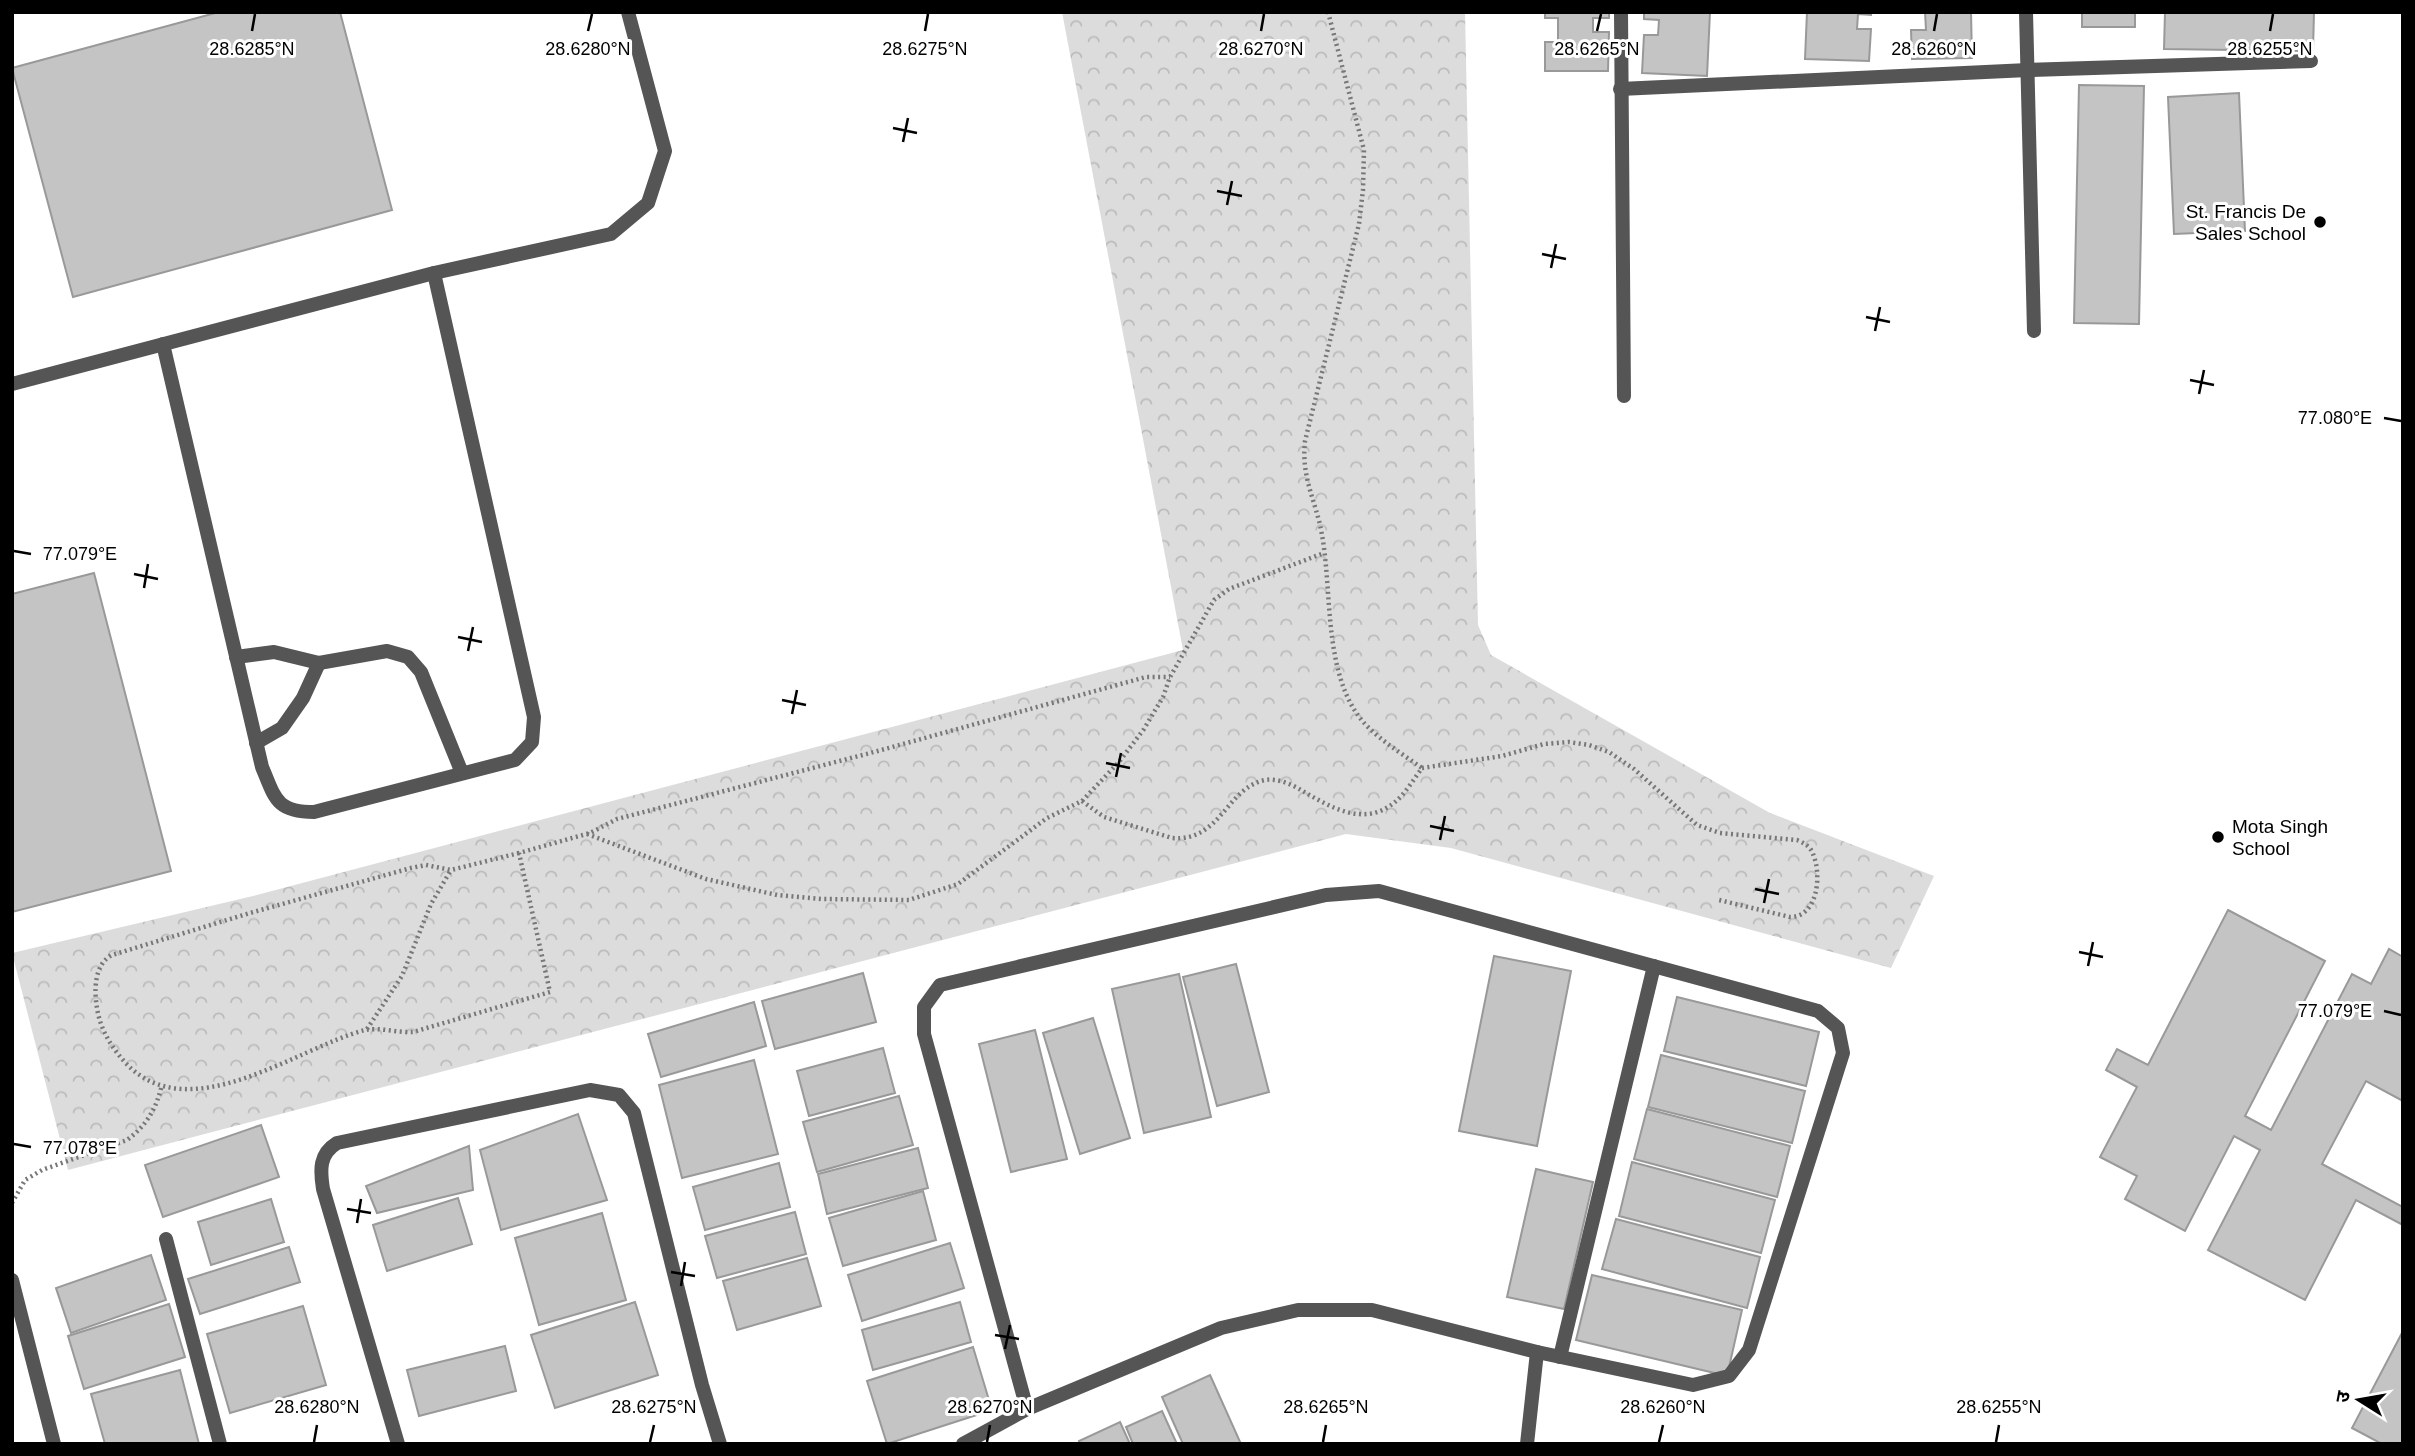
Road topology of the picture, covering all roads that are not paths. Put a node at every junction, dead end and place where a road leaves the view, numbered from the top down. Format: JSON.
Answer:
{"nodes":[{"id":1,"x":628,"y":12,"type":"edge"},
{"id":2,"x":1621,"y":12,"type":"edge"},
{"id":3,"x":2026,"y":12,"type":"edge"},
{"id":4,"x":2311,"y":61,"type":"dead end"},
{"id":5,"x":2028,"y":70,"type":"junction"},
{"id":6,"x":1620,"y":89,"type":"junction"},
{"id":7,"x":435,"y":273,"type":"junction"},
{"id":8,"x":2034,"y":331,"type":"dead end"},
{"id":9,"x":163,"y":344,"type":"junction"},
{"id":10,"x":12,"y":384,"type":"edge"},
{"id":11,"x":1624,"y":396,"type":"dead end"},
{"id":12,"x":236,"y":657,"type":"junction"},
{"id":13,"x":319,"y":663,"type":"junction"},
{"id":14,"x":256,"y":743,"type":"junction"},
{"id":15,"x":462,"y":773,"type":"junction"},
{"id":16,"x":1654,"y":966,"type":"junction"},
{"id":17,"x":166,"y":1240,"type":"dead end"},
{"id":18,"x":12,"y":1280,"type":"edge"},
{"id":19,"x":1537,"y":1352,"type":"junction"},
{"id":20,"x":1560,"y":1357,"type":"junction"},
{"id":21,"x":1027,"y":1409,"type":"junction"},
{"id":22,"x":54,"y":1444,"type":"edge"},
{"id":23,"x":220,"y":1444,"type":"edge"},
{"id":24,"x":398,"y":1444,"type":"edge"},
{"id":25,"x":720,"y":1444,"type":"edge"},
{"id":26,"x":963,"y":1444,"type":"edge"},
{"id":27,"x":1527,"y":1444,"type":"edge"}],
"edges":[{"from":1,"to":7,"type":"street"},
{"from":2,"to":6,"type":"street"},
{"from":3,"to":5,"type":"street"},
{"from":4,"to":5,"type":"street"},
{"from":5,"to":6,"type":"street"},
{"from":5,"to":8,"type":"street"},
{"from":6,"to":11,"type":"street"},
{"from":7,"to":9,"type":"street"},
{"from":7,"to":15,"type":"street"},
{"from":9,"to":10,"type":"street"},
{"from":9,"to":12,"type":"street"},
{"from":12,"to":13,"type":"street"},
{"from":12,"to":14,"type":"street"},
{"from":13,"to":14,"type":"street"},
{"from":13,"to":15,"type":"street"},
{"from":14,"to":15,"type":"street"},
{"from":16,"to":20,"type":"street"},
{"from":16,"to":20,"type":"street"},
{"from":16,"to":21,"type":"street"},
{"from":17,"to":23,"type":"street"},
{"from":18,"to":22,"type":"street"},
{"from":19,"to":20,"type":"street"},
{"from":19,"to":21,"type":"street"},
{"from":19,"to":27,"type":"street"},
{"from":21,"to":26,"type":"street"},
{"from":24,"to":25,"type":"street"}]}
